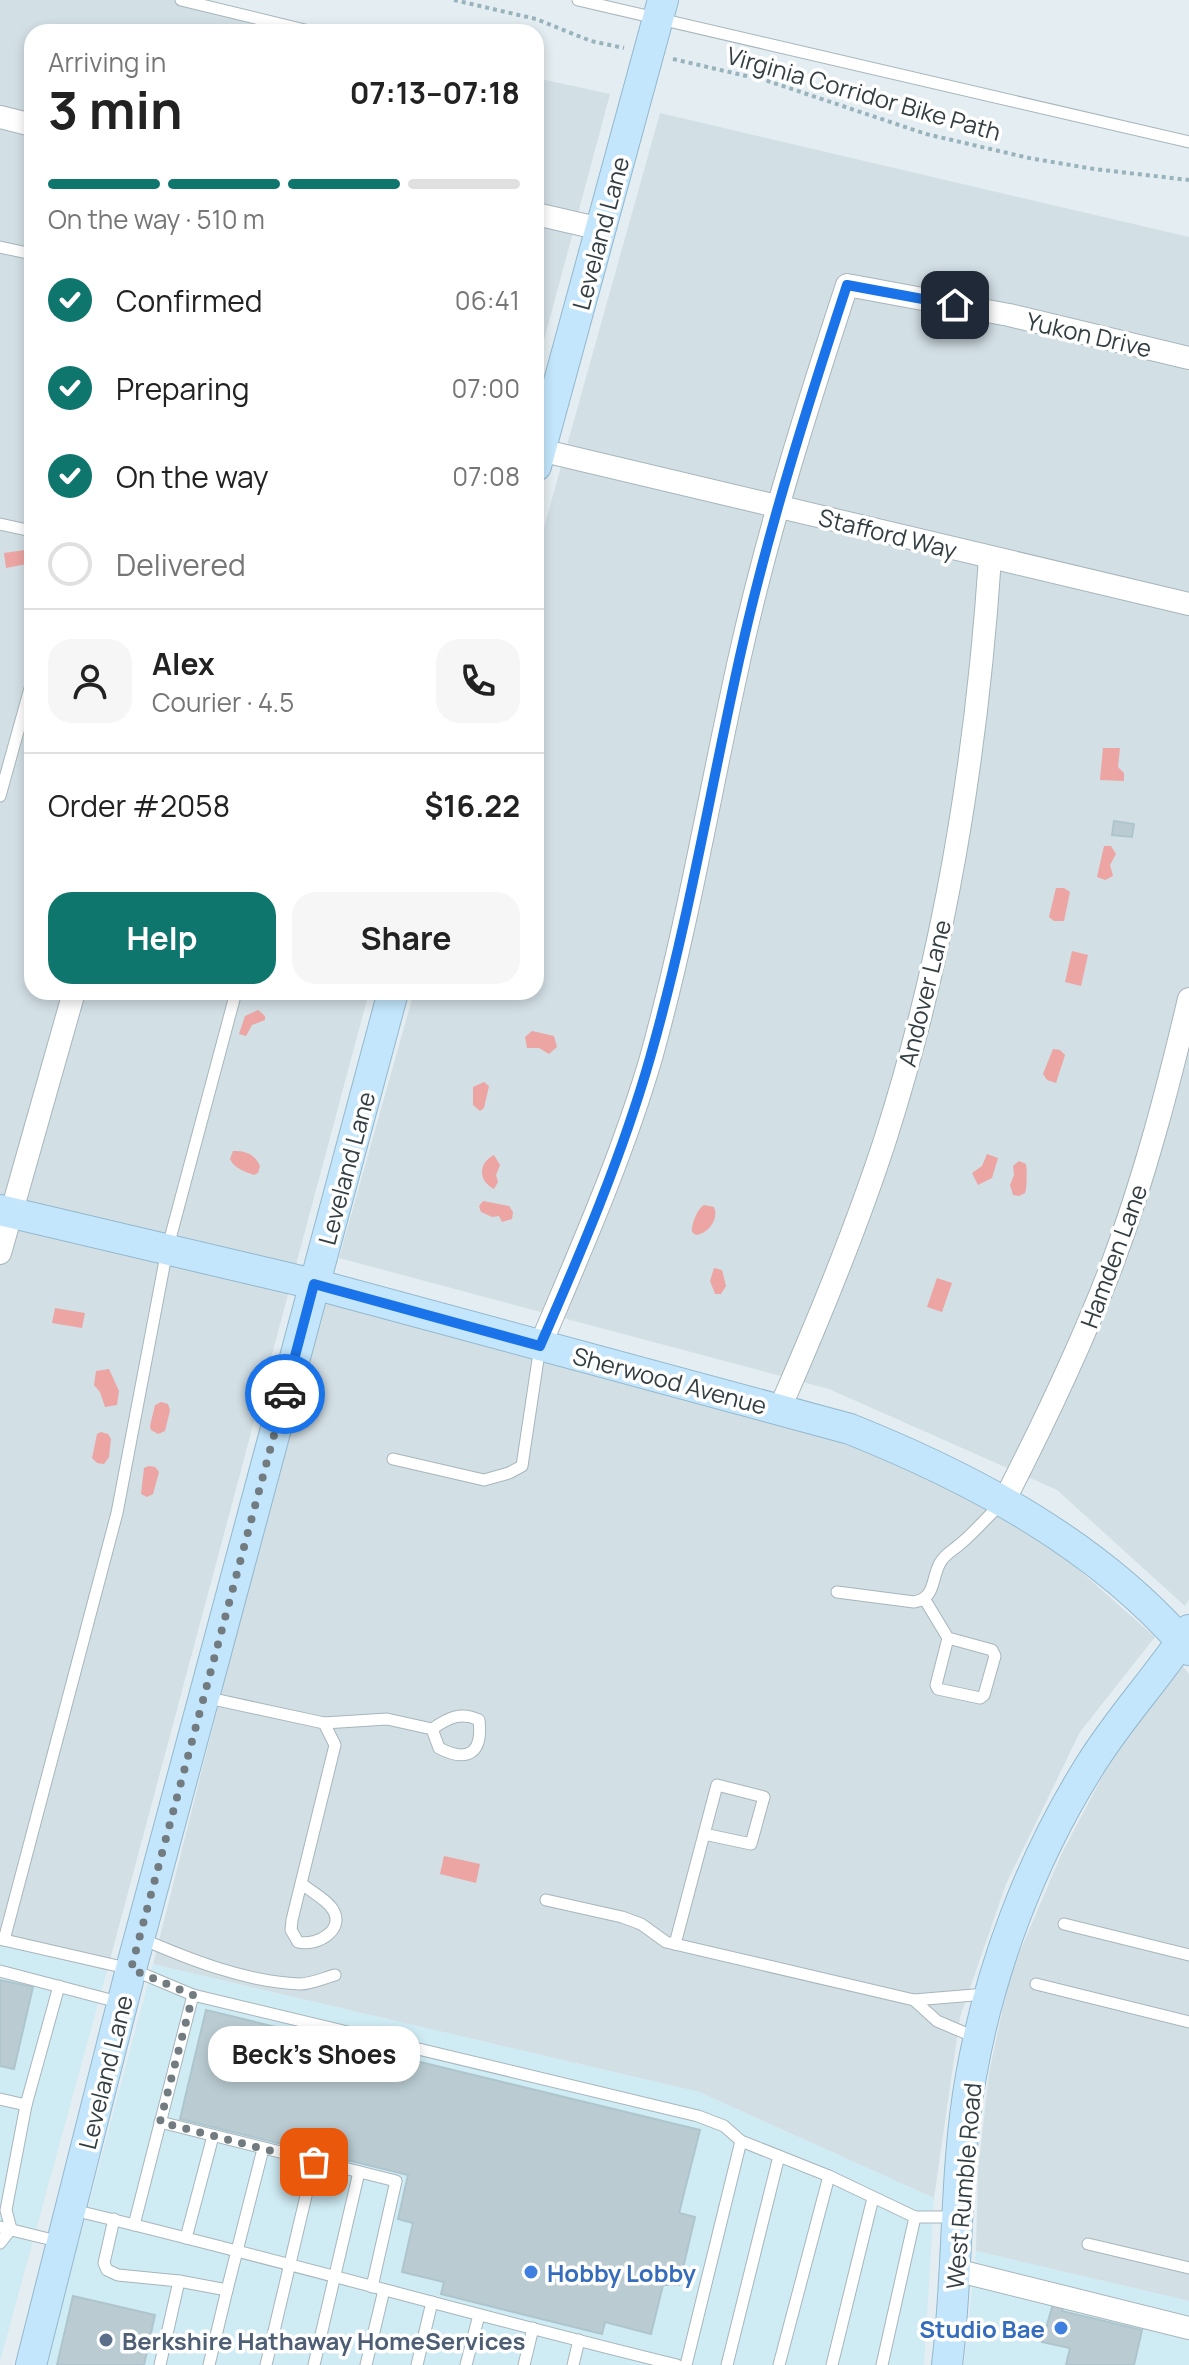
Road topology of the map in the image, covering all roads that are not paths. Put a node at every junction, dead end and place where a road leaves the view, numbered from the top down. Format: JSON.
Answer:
{"nodes":[{"id":1,"x":181,"y":0,"type":"edge"},
{"id":2,"x":578,"y":0,"type":"edge"},
{"id":3,"x":661,"y":8,"type":"edge"},
{"id":4,"x":280,"y":24,"type":"edge"},
{"id":5,"x":0,"y":117,"type":"edge"},
{"id":6,"x":24,"y":123,"type":"edge"},
{"id":7,"x":1189,"y":142,"type":"edge"},
{"id":8,"x":544,"y":216,"type":"edge"},
{"id":9,"x":601,"y":229,"type":"junction"},
{"id":10,"x":0,"y":247,"type":"edge"},
{"id":11,"x":24,"y":252,"type":"edge"},
{"id":12,"x":1189,"y":358,"type":"edge"},
{"id":13,"x":544,"y":436,"type":"edge"},
{"id":14,"x":544,"y":459,"type":"edge"},
{"id":15,"x":777,"y":505,"type":"junction"},
{"id":16,"x":0,"y":524,"type":"edge"},
{"id":17,"x":24,"y":529,"type":"edge"},
{"id":18,"x":990,"y":558,"type":"junction"},
{"id":19,"x":1189,"y":604,"type":"edge"},
{"id":20,"x":24,"y":710,"type":"edge"},
{"id":21,"x":0,"y":796,"type":"edge"},
{"id":22,"x":1189,"y":999,"type":"edge"},
{"id":23,"x":72,"y":1000,"type":"edge"},
{"id":24,"x":234,"y":1000,"type":"edge"},
{"id":25,"x":391,"y":1000,"type":"edge"},
{"id":26,"x":6,"y":1212,"type":"edge"},
{"id":27,"x":167,"y":1250,"type":"junction"},
{"id":28,"x":0,"y":1253,"type":"edge"},
{"id":29,"x":314,"y":1284,"type":"junction"},
{"id":30,"x":540,"y":1346,"type":"junction"},
{"id":31,"x":780,"y":1408,"type":"junction"},
{"id":32,"x":393,"y":1459,"type":"dead end"},
{"id":33,"x":1004,"y":1501,"type":"junction"},
{"id":34,"x":837,"y":1592,"type":"dead end"},
{"id":35,"x":925,"y":1600,"type":"junction"},
{"id":36,"x":948,"y":1638,"type":"junction"},
{"id":37,"x":1187,"y":1640,"type":"edge"},
{"id":38,"x":203,"y":1697,"type":"junction"},
{"id":39,"x":324,"y":1723,"type":"junction"},
{"id":40,"x":432,"y":1729,"type":"junction"},
{"id":41,"x":704,"y":1834,"type":"junction"},
{"id":42,"x":301,"y":1883,"type":"junction"},
{"id":43,"x":546,"y":1900,"type":"dead end"},
{"id":44,"x":1064,"y":1924,"type":"dead end"},
{"id":45,"x":139,"y":1938,"type":"junction"},
{"id":46,"x":2,"y":1939,"type":"edge"},
{"id":47,"x":675,"y":1944,"type":"junction"},
{"id":48,"x":1189,"y":1955,"type":"edge"},
{"id":49,"x":131,"y":1969,"type":"junction"},
{"id":50,"x":0,"y":1971,"type":"edge"},
{"id":51,"x":335,"y":1975,"type":"dead end"},
{"id":52,"x":1036,"y":1984,"type":"dead end"},
{"id":53,"x":59,"y":1986,"type":"junction"},
{"id":54,"x":991,"y":1993,"type":"junction"},
{"id":55,"x":193,"y":1995,"type":"junction"},
{"id":56,"x":914,"y":2000,"type":"junction"},
{"id":57,"x":123,"y":2003,"type":"junction"},
{"id":58,"x":1189,"y":2022,"type":"edge"},
{"id":59,"x":979,"y":2039,"type":"junction"},
{"id":60,"x":0,"y":2099,"type":"edge"},
{"id":61,"x":26,"y":2105,"type":"junction"},
{"id":62,"x":160,"y":2122,"type":"junction"},
{"id":63,"x":213,"y":2136,"type":"junction"},
{"id":64,"x":741,"y":2141,"type":"junction"},
{"id":65,"x":263,"y":2149,"type":"junction"},
{"id":66,"x":779,"y":2156,"type":"junction"},
{"id":67,"x":314,"y":2162,"type":"junction"},
{"id":68,"x":359,"y":2172,"type":"junction"},
{"id":69,"x":829,"y":2176,"type":"junction"},
{"id":70,"x":873,"y":2198,"type":"junction"},
{"id":71,"x":70,"y":2209,"type":"junction"},
{"id":72,"x":915,"y":2217,"type":"junction"},
{"id":73,"x":957,"y":2217,"type":"junction"},
{"id":74,"x":114,"y":2219,"type":"junction"},
{"id":75,"x":134,"y":2225,"type":"junction"},
{"id":76,"x":6,"y":2228,"type":"edge"},
{"id":77,"x":186,"y":2238,"type":"junction"},
{"id":78,"x":62,"y":2242,"type":"junction"},
{"id":79,"x":0,"y":2243,"type":"edge"},
{"id":80,"x":1088,"y":2244,"type":"dead end"},
{"id":81,"x":238,"y":2251,"type":"junction"},
{"id":82,"x":290,"y":2263,"type":"junction"},
{"id":83,"x":1189,"y":2268,"type":"edge"},
{"id":84,"x":955,"y":2270,"type":"junction"},
{"id":85,"x":335,"y":2275,"type":"junction"},
{"id":86,"x":179,"y":2281,"type":"junction"},
{"id":87,"x":378,"y":2288,"type":"junction"},
{"id":88,"x":227,"y":2290,"type":"junction"},
{"id":89,"x":432,"y":2302,"type":"junction"},
{"id":90,"x":479,"y":2315,"type":"junction"},
{"id":91,"x":533,"y":2328,"type":"junction"},
{"id":92,"x":1189,"y":2328,"type":"edge"},
{"id":93,"x":579,"y":2340,"type":"junction"},
{"id":94,"x":624,"y":2352,"type":"junction"},
{"id":95,"x":31,"y":2365,"type":"edge"},
{"id":96,"x":160,"y":2365,"type":"edge"},
{"id":97,"x":209,"y":2365,"type":"edge"},
{"id":98,"x":266,"y":2365,"type":"edge"},
{"id":99,"x":314,"y":2365,"type":"edge"},
{"id":100,"x":366,"y":2365,"type":"edge"},
{"id":101,"x":417,"y":2365,"type":"edge"},
{"id":102,"x":466,"y":2365,"type":"edge"},
{"id":103,"x":524,"y":2365,"type":"edge"},
{"id":104,"x":573,"y":2365,"type":"edge"},
{"id":105,"x":621,"y":2365,"type":"edge"},
{"id":106,"x":677,"y":2365,"type":"edge"},
{"id":107,"x":686,"y":2365,"type":"edge"},
{"id":108,"x":727,"y":2365,"type":"edge"},
{"id":109,"x":779,"y":2365,"type":"edge"},
{"id":110,"x":832,"y":2365,"type":"edge"},
{"id":111,"x":882,"y":2365,"type":"edge"},
{"id":112,"x":947,"y":2365,"type":"edge"}],
"edges":[{"from":1,"to":4,"type":"lane"},
{"from":2,"to":3,"type":"lane"},
{"from":3,"to":7,"type":"lane"},
{"from":3,"to":9,"type":"street","name":"Leveland Lane"},
{"from":5,"to":6,"type":"street"},
{"from":8,"to":9,"type":"street"},
{"from":9,"to":13,"type":"street","name":"Leveland Lane"},
{"from":10,"to":11,"type":"lane"},
{"from":12,"to":15,"type":"street","name":"Yukon Drive"},
{"from":14,"to":15,"type":"street","name":"Stafford Way"},
{"from":15,"to":18,"type":"street","name":"Stafford Way"},
{"from":15,"to":30,"type":"street"},
{"from":16,"to":17,"type":"lane"},
{"from":18,"to":19,"type":"street","name":"Stafford Way"},
{"from":18,"to":31,"type":"street","name":"Andover Lane"},
{"from":20,"to":21,"type":"lane"},
{"from":22,"to":33,"type":"street","name":"Hamden Lane"},
{"from":23,"to":26,"type":"street"},
{"from":24,"to":27,"type":"lane"},
{"from":25,"to":29,"type":"street","name":"Leveland Lane"},
{"from":26,"to":27,"type":"street","name":"Sherwood Avenue"},
{"from":26,"to":28,"type":"street"},
{"from":27,"to":29,"type":"street","name":"Sherwood Avenue"},
{"from":27,"to":46,"type":"lane"},
{"from":29,"to":30,"type":"street","name":"Sherwood Avenue"},
{"from":29,"to":38,"type":"street","name":"Leveland Lane"},
{"from":30,"to":31,"type":"street","name":"Sherwood Avenue"},
{"from":30,"to":32,"type":"lane"},
{"from":31,"to":33,"type":"street","name":"Sherwood Avenue"},
{"from":33,"to":35,"type":"lane"},
{"from":33,"to":37,"type":"street","name":"Sherwood Avenue"},
{"from":34,"to":35,"type":"lane"},
{"from":35,"to":36,"type":"lane"},
{"from":36,"to":36,"type":"lane"},
{"from":37,"to":54,"type":"street","name":"West Rumble Road"},
{"from":38,"to":39,"type":"lane"},
{"from":38,"to":45,"type":"street","name":"Leveland Lane"},
{"from":39,"to":40,"type":"lane"},
{"from":39,"to":42,"type":"lane"},
{"from":40,"to":40,"type":"lane"},
{"from":41,"to":41,"type":"lane"},
{"from":41,"to":47,"type":"lane"},
{"from":42,"to":42,"type":"lane"},
{"from":43,"to":47,"type":"lane"},
{"from":44,"to":48,"type":"lane"},
{"from":45,"to":49,"type":"street","name":"Leveland Lane"},
{"from":45,"to":51,"type":"lane"},
{"from":46,"to":49,"type":"lane"},
{"from":47,"to":56,"type":"lane"},
{"from":49,"to":55,"type":"lane"},
{"from":49,"to":57,"type":"street","name":"Leveland Lane"},
{"from":50,"to":53,"type":"lane"},
{"from":52,"to":58,"type":"lane"},
{"from":53,"to":57,"type":"lane"},
{"from":53,"to":61,"type":"lane"},
{"from":54,"to":56,"type":"lane"},
{"from":54,"to":59,"type":"street","name":"West Rumble Road"},
{"from":55,"to":62,"type":"lane"},
{"from":55,"to":64,"type":"lane"},
{"from":56,"to":59,"type":"lane"},
{"from":57,"to":71,"type":"street","name":"Leveland Lane"},
{"from":59,"to":73,"type":"street","name":"West Rumble Road"},
{"from":60,"to":61,"type":"lane"},
{"from":61,"to":76,"type":"lane"},
{"from":62,"to":63,"type":"lane"},
{"from":62,"to":75,"type":"lane"},
{"from":63,"to":65,"type":"lane"},
{"from":63,"to":77,"type":"lane"},
{"from":64,"to":66,"type":"lane"},
{"from":64,"to":107,"type":"lane"},
{"from":65,"to":67,"type":"lane"},
{"from":65,"to":81,"type":"lane"},
{"from":66,"to":69,"type":"lane"},
{"from":66,"to":108,"type":"lane"},
{"from":67,"to":68,"type":"lane"},
{"from":67,"to":82,"type":"lane"},
{"from":68,"to":85,"type":"lane"},
{"from":68,"to":87,"type":"lane"},
{"from":69,"to":70,"type":"lane"},
{"from":69,"to":109,"type":"lane"},
{"from":70,"to":72,"type":"lane"},
{"from":70,"to":110,"type":"lane"},
{"from":71,"to":74,"type":"lane"},
{"from":71,"to":78,"type":"street","name":"Leveland Lane"},
{"from":72,"to":73,"type":"lane"},
{"from":72,"to":111,"type":"lane"},
{"from":73,"to":84,"type":"street","name":"West Rumble Road"},
{"from":74,"to":75,"type":"lane"},
{"from":74,"to":86,"type":"lane"},
{"from":75,"to":77,"type":"lane"},
{"from":76,"to":78,"type":"lane"},
{"from":76,"to":79,"type":"lane"},
{"from":77,"to":81,"type":"lane"},
{"from":78,"to":95,"type":"street","name":"Leveland Lane"},
{"from":80,"to":83,"type":"lane"},
{"from":81,"to":82,"type":"lane"},
{"from":81,"to":88,"type":"lane"},
{"from":82,"to":85,"type":"lane"},
{"from":82,"to":98,"type":"lane"},
{"from":84,"to":92,"type":"street"},
{"from":84,"to":112,"type":"street","name":"West Rumble Road"},
{"from":85,"to":87,"type":"lane"},
{"from":85,"to":99,"type":"lane"},
{"from":86,"to":88,"type":"lane"},
{"from":86,"to":96,"type":"lane"},
{"from":87,"to":89,"type":"lane"},
{"from":87,"to":100,"type":"lane"},
{"from":88,"to":97,"type":"lane"},
{"from":89,"to":90,"type":"lane"},
{"from":89,"to":101,"type":"lane"},
{"from":90,"to":91,"type":"lane"},
{"from":90,"to":102,"type":"lane"},
{"from":91,"to":93,"type":"lane"},
{"from":91,"to":103,"type":"lane"},
{"from":93,"to":94,"type":"lane"},
{"from":93,"to":104,"type":"lane"},
{"from":94,"to":105,"type":"lane"},
{"from":94,"to":106,"type":"lane"}]}
